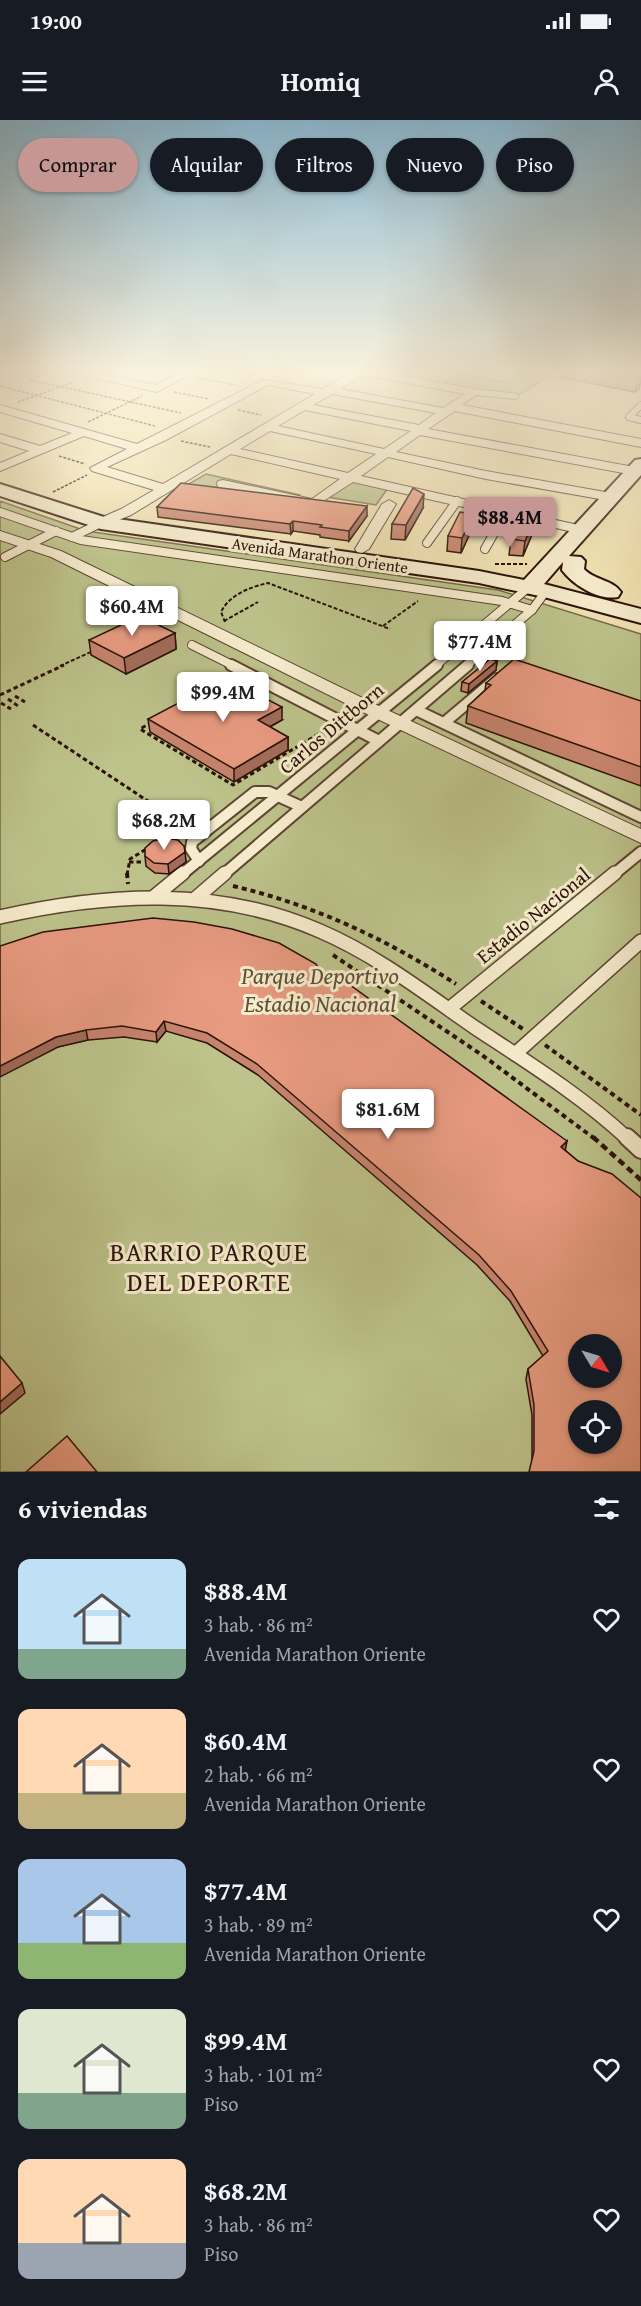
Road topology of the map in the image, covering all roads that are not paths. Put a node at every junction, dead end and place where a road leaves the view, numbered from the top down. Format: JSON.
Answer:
{"nodes":[{"id":1,"x":70,"y":434,"type":"edge"},
{"id":2,"x":92,"y":434,"type":"edge"},
{"id":3,"x":167,"y":434,"type":"edge"},
{"id":4,"x":255,"y":434,"type":"edge"},
{"id":5,"x":302,"y":434,"type":"edge"},
{"id":6,"x":414,"y":434,"type":"edge"},
{"id":7,"x":439,"y":434,"type":"edge"},
{"id":8,"x":591,"y":434,"type":"edge"},
{"id":9,"x":0,"y":438,"type":"edge"},
{"id":10,"x":641,"y":443,"type":"edge"},
{"id":11,"x":138,"y":448,"type":"junction"},
{"id":12,"x":40,"y":450,"type":"junction"},
{"id":13,"x":228,"y":450,"type":"junction"},
{"id":14,"x":387,"y":454,"type":"junction"},
{"id":15,"x":0,"y":467,"type":"edge"},
{"id":16,"x":639,"y":474,"type":"edge"},
{"id":17,"x":351,"y":477,"type":"junction"},
{"id":18,"x":0,"y":478,"type":"edge"},
{"id":19,"x":223,"y":484,"type":"dead end"},
{"id":20,"x":164,"y":489,"type":"junction"},
{"id":21,"x":0,"y":490,"type":"edge"},
{"id":22,"x":611,"y":497,"type":"junction"},
{"id":23,"x":457,"y":501,"type":"junction"},
{"id":24,"x":389,"y":504,"type":"dead end"},
{"id":25,"x":0,"y":512,"type":"edge"},
{"id":26,"x":506,"y":512,"type":"junction"},
{"id":27,"x":109,"y":520,"type":"junction"},
{"id":28,"x":582,"y":530,"type":"junction"},
{"id":29,"x":56,"y":531,"type":"junction"},
{"id":30,"x":0,"y":535,"type":"edge"},
{"id":31,"x":72,"y":537,"type":"junction"},
{"id":32,"x":252,"y":540,"type":"junction"},
{"id":33,"x":428,"y":543,"type":"dead end"},
{"id":34,"x":29,"y":545,"type":"junction"},
{"id":35,"x":362,"y":549,"type":"junction"},
{"id":36,"x":5,"y":557,"type":"dead end"},
{"id":37,"x":487,"y":558,"type":"junction"},
{"id":38,"x":566,"y":558,"type":"junction"},
{"id":39,"x":543,"y":583,"type":"junction"},
{"id":40,"x":610,"y":592,"type":"junction"},
{"id":41,"x":641,"y":601,"type":"edge"},
{"id":42,"x":512,"y":604,"type":"junction"},
{"id":43,"x":532,"y":610,"type":"junction"},
{"id":44,"x":641,"y":616,"type":"edge"},
{"id":45,"x":192,"y":645,"type":"dead end"},
{"id":46,"x":506,"y":671,"type":"edge"},
{"id":47,"x":416,"y":710,"type":"junction"},
{"id":48,"x":377,"y":712,"type":"junction"},
{"id":49,"x":445,"y":722,"type":"junction"},
{"id":50,"x":400,"y":723,"type":"junction"},
{"id":51,"x":357,"y":729,"type":"junction"},
{"id":52,"x":379,"y":741,"type":"junction"},
{"id":53,"x":277,"y":796,"type":"junction"},
{"id":54,"x":302,"y":807,"type":"junction"},
{"id":55,"x":641,"y":817,"type":"edge"},
{"id":56,"x":641,"y":837,"type":"edge"},
{"id":57,"x":641,"y":852,"type":"edge"},
{"id":58,"x":199,"y":861,"type":"junction"},
{"id":59,"x":155,"y":896,"type":"junction"},
{"id":60,"x":196,"y":898,"type":"junction"},
{"id":61,"x":0,"y":917,"type":"edge"},
{"id":62,"x":641,"y":941,"type":"edge"},
{"id":63,"x":449,"y":1009,"type":"junction"},
{"id":64,"x":515,"y":1054,"type":"junction"},
{"id":65,"x":641,"y":1150,"type":"edge"}],
"edges":[{"from":1,"to":12,"type":"street"},
{"from":2,"to":11,"type":"street"},
{"from":3,"to":11,"type":"street"},
{"from":4,"to":13,"type":"street"},
{"from":5,"to":14,"type":"street"},
{"from":6,"to":14,"type":"street"},
{"from":7,"to":16,"type":"street"},
{"from":8,"to":10,"type":"street"},
{"from":9,"to":12,"type":"street"},
{"from":11,"to":20,"type":"street"},
{"from":12,"to":15,"type":"street"},
{"from":13,"to":17,"type":"street"},
{"from":13,"to":20,"type":"street"},
{"from":14,"to":17,"type":"street"},
{"from":14,"to":22,"type":"street"},
{"from":16,"to":22,"type":"main road"},
{"from":16,"to":38,"type":"main road"},
{"from":17,"to":19,"type":"street"},
{"from":17,"to":23,"type":"street"},
{"from":18,"to":27,"type":"main road","name":"Avenida Marathon Oriente"},
{"from":20,"to":27,"type":"street"},
{"from":21,"to":27,"type":"main road","name":"Avenida Marathon Oriente"},
{"from":22,"to":28,"type":"main road"},
{"from":23,"to":26,"type":"street"},
{"from":23,"to":33,"type":"lane"},
{"from":24,"to":35,"type":"street"},
{"from":25,"to":29,"type":"lane"},
{"from":26,"to":28,"type":"street"},
{"from":26,"to":37,"type":"lane"},
{"from":27,"to":31,"type":"lane"},
{"from":27,"to":32,"type":"main road","name":"Avenida Marathon Oriente"},
{"from":28,"to":38,"type":"main road"},
{"from":29,"to":31,"type":"lane"},
{"from":29,"to":34,"type":"lane"},
{"from":30,"to":34,"type":"street"},
{"from":31,"to":42,"type":"lane"},
{"from":32,"to":35,"type":"main road","name":"Avenida Marathon Oriente"},
{"from":32,"to":39,"type":"main road","name":"Avenida Marathon Oriente"},
{"from":34,"to":36,"type":"lane"},
{"from":34,"to":48,"type":"street"},
{"from":35,"to":37,"type":"main road","name":"Avenida Marathon Oriente"},
{"from":37,"to":38,"type":"main road"},
{"from":37,"to":39,"type":"main road","name":"Avenida Marathon Oriente"},
{"from":38,"to":39,"type":"main road"},
{"from":38,"to":40,"type":"main road"},
{"from":39,"to":40,"type":"main road","name":"Avenida Marathon Oriente"},
{"from":39,"to":42,"type":"lane","name":"Carlos Dittborn"},
{"from":39,"to":43,"type":"lane","name":"Carlos Dittborn"},
{"from":39,"to":44,"type":"main road","name":"Avenida Marathon Oriente"},
{"from":40,"to":41,"type":"main road","name":"Avenida Marathon Oriente"},
{"from":42,"to":43,"type":"lane"},
{"from":42,"to":48,"type":"lane","name":"Carlos Dittborn"},
{"from":43,"to":47,"type":"lane","name":"Carlos Dittborn"},
{"from":45,"to":51,"type":"lane"},
{"from":46,"to":49,"type":"lane"},
{"from":47,"to":49,"type":"lane"},
{"from":47,"to":50,"type":"lane","name":"Carlos Dittborn"},
{"from":48,"to":50,"type":"street"},
{"from":48,"to":51,"type":"lane","name":"Carlos Dittborn"},
{"from":49,"to":55,"type":"lane"},
{"from":50,"to":52,"type":"lane","name":"Carlos Dittborn"},
{"from":50,"to":56,"type":"street"},
{"from":51,"to":52,"type":"lane"},
{"from":51,"to":53,"type":"lane","name":"Carlos Dittborn"},
{"from":52,"to":54,"type":"lane","name":"Carlos Dittborn"},
{"from":53,"to":54,"type":"lane"},
{"from":53,"to":58,"type":"lane","name":"Carlos Dittborn"},
{"from":53,"to":58,"type":"lane"},
{"from":54,"to":60,"type":"lane","name":"Carlos Dittborn"},
{"from":57,"to":63,"type":"lane","name":"Estadio Nacional"},
{"from":58,"to":59,"type":"lane","name":"Carlos Dittborn"},
{"from":59,"to":60,"type":"lane"},
{"from":59,"to":61,"type":"lane"},
{"from":60,"to":63,"type":"lane"},
{"from":62,"to":64,"type":"lane"},
{"from":63,"to":64,"type":"lane"},
{"from":64,"to":65,"type":"lane"}]}
